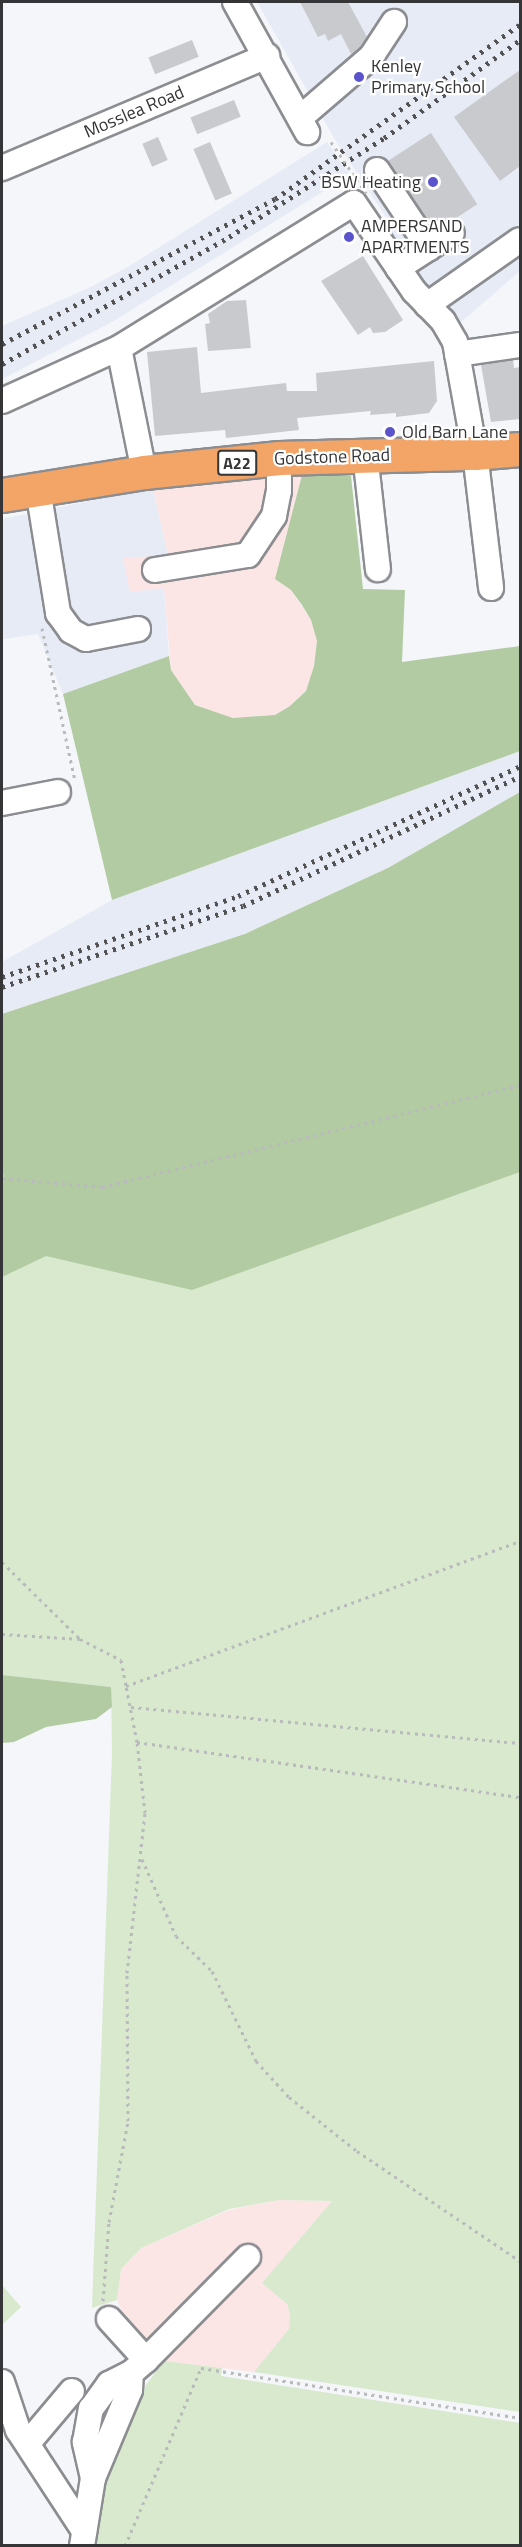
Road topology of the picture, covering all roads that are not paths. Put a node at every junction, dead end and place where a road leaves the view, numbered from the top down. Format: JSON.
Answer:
{"nodes":[{"id":1,"x":235,"y":2,"type":"edge"},
{"id":2,"x":394,"y":22,"type":"dead end"},
{"id":3,"x":267,"y":56,"type":"junction"},
{"id":4,"x":2,"y":168,"type":"edge"},
{"id":5,"x":377,"y":170,"type":"dead end"},
{"id":6,"x":453,"y":233,"type":"dead end"},
{"id":7,"x":520,"y":240,"type":"edge"},
{"id":8,"x":429,"y":248,"type":"junction"},
{"id":9,"x":398,"y":268,"type":"junction"},
{"id":10,"x":428,"y":305,"type":"junction"},
{"id":11,"x":520,"y":345,"type":"edge"},
{"id":12,"x":119,"y":348,"type":"junction"},
{"id":13,"x":457,"y":354,"type":"junction"},
{"id":14,"x":2,"y":401,"type":"edge"},
{"id":15,"x":520,"y":449,"type":"edge"},
{"id":16,"x":475,"y":453,"type":"junction"},
{"id":17,"x":365,"y":454,"type":"junction"},
{"id":18,"x":279,"y":458,"type":"junction"},
{"id":19,"x":144,"y":472,"type":"junction"},
{"id":20,"x":38,"y":489,"type":"junction"},
{"id":21,"x":2,"y":495,"type":"edge"},
{"id":22,"x":378,"y":569,"type":"dead end"},
{"id":23,"x":155,"y":570,"type":"dead end"},
{"id":24,"x":491,"y":588,"type":"dead end"},
{"id":25,"x":138,"y":629,"type":"dead end"},
{"id":26,"x":58,"y":792,"type":"road end"},
{"id":27,"x":2,"y":803,"type":"edge"},
{"id":28,"x":248,"y":2257,"type":"dead end"},
{"id":29,"x":109,"y":2319,"type":"road end"},
{"id":30,"x":139,"y":2366,"type":"junction"},
{"id":31,"x":2,"y":2382,"type":"edge"},
{"id":32,"x":72,"y":2391,"type":"dead end"},
{"id":33,"x":28,"y":2443,"type":"junction"},
{"id":34,"x":83,"y":2538,"type":"edge"}],
"edges":[{"from":1,"to":3,"type":"street"},
{"from":2,"to":3,"type":"street"},
{"from":3,"to":4,"type":"street","name":"Mosslea Road"},
{"from":5,"to":8,"type":"street"},
{"from":6,"to":8,"type":"street"},
{"from":7,"to":10,"type":"street"},
{"from":8,"to":9,"type":"street"},
{"from":9,"to":10,"type":"street"},
{"from":9,"to":12,"type":"street"},
{"from":10,"to":13,"type":"street"},
{"from":11,"to":13,"type":"street"},
{"from":12,"to":14,"type":"street"},
{"from":12,"to":19,"type":"street"},
{"from":13,"to":16,"type":"street"},
{"from":15,"to":16,"type":"highway","name":"Godstone Road","number":"A22"},
{"from":16,"to":17,"type":"highway","name":"Godstone Road","number":"A22"},
{"from":16,"to":24,"type":"street"},
{"from":17,"to":18,"type":"highway","name":"Godstone Road","number":"A22"},
{"from":17,"to":22,"type":"street"},
{"from":18,"to":19,"type":"highway","name":"Godstone Road","number":"A22"},
{"from":18,"to":23,"type":"street"},
{"from":19,"to":20,"type":"highway","name":"Godstone Road","number":"A22"},
{"from":20,"to":21,"type":"highway","name":"Godstone Road","number":"A22"},
{"from":20,"to":25,"type":"street"},
{"from":26,"to":27,"type":"street"},
{"from":28,"to":30,"type":"street"},
{"from":29,"to":30,"type":"street"},
{"from":30,"to":34,"type":"street"},
{"from":31,"to":33,"type":"street"},
{"from":32,"to":33,"type":"street"},
{"from":33,"to":34,"type":"street"}]}
